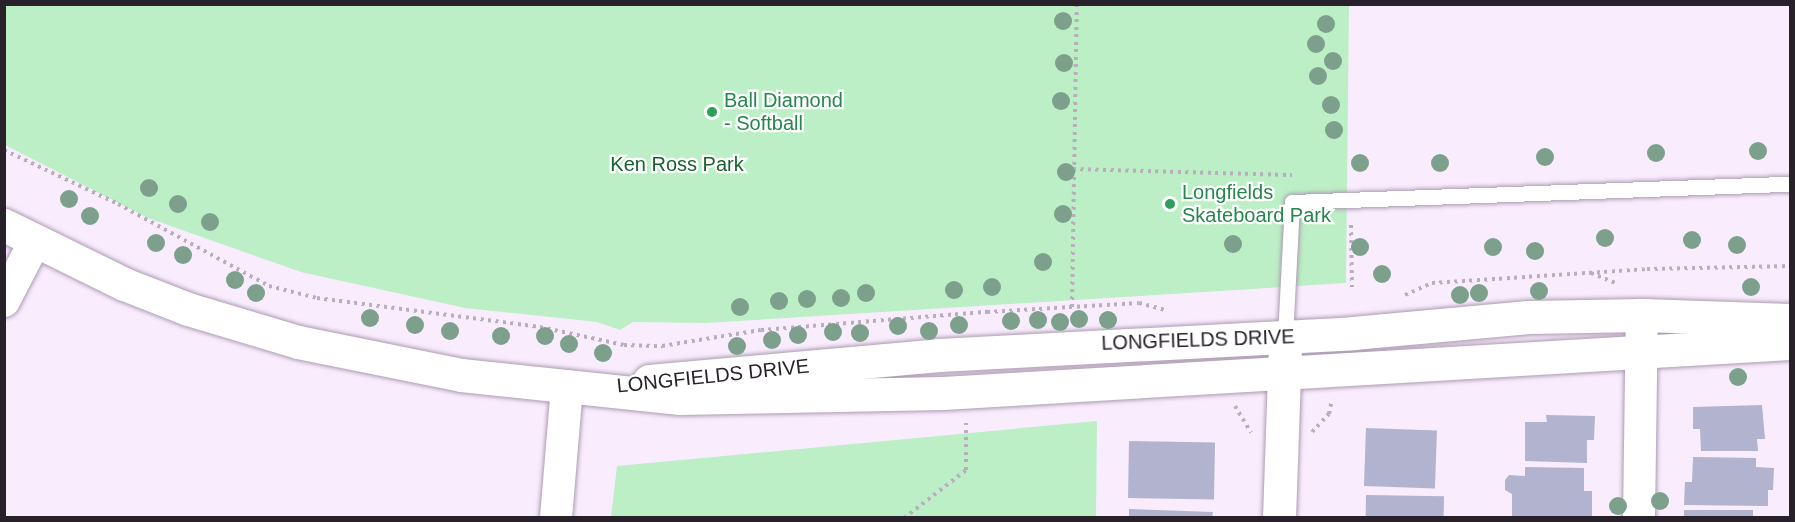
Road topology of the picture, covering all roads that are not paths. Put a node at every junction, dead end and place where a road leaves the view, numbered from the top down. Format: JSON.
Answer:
{"nodes":[{"id":1,"x":1791,"y":184,"type":"edge"},
{"id":2,"x":4,"y":225,"type":"edge"},
{"id":3,"x":35,"y":241,"type":"junction"},
{"id":4,"x":4,"y":301,"type":"edge"},
{"id":5,"x":1642,"y":315,"type":"junction"},
{"id":6,"x":1791,"y":320,"type":"edge"},
{"id":7,"x":1285,"y":337,"type":"junction"},
{"id":8,"x":1791,"y":343,"type":"edge"},
{"id":9,"x":1640,"y":353,"type":"junction"},
{"id":10,"x":1284,"y":372,"type":"junction"},
{"id":11,"x":567,"y":386,"type":"junction"},
{"id":12,"x":606,"y":388,"type":"junction"},
{"id":13,"x":556,"y":518,"type":"edge"},
{"id":14,"x":1279,"y":518,"type":"edge"},
{"id":15,"x":1639,"y":518,"type":"edge"}],
"edges":[{"from":1,"to":7,"type":"lane"},
{"from":2,"to":3,"type":"street","name":"LONGFIELDS DRIVE"},
{"from":3,"to":4,"type":"street"},
{"from":3,"to":11,"type":"street","name":"LONGFIELDS DRIVE"},
{"from":5,"to":6,"type":"street","name":"LONGFIELDS DRIVE"},
{"from":5,"to":7,"type":"street","name":"LONGFIELDS DRIVE"},
{"from":5,"to":9,"type":"street"},
{"from":7,"to":10,"type":"street"},
{"from":7,"to":12,"type":"street","name":"LONGFIELDS DRIVE"},
{"from":8,"to":9,"type":"street","name":"LONGFIELDS DRIVE"},
{"from":9,"to":10,"type":"street","name":"LONGFIELDS DRIVE"},
{"from":9,"to":15,"type":"street"},
{"from":10,"to":12,"type":"street","name":"LONGFIELDS DRIVE"},
{"from":10,"to":14,"type":"street"},
{"from":11,"to":12,"type":"street","name":"LONGFIELDS DRIVE"},
{"from":11,"to":13,"type":"street"}]}
